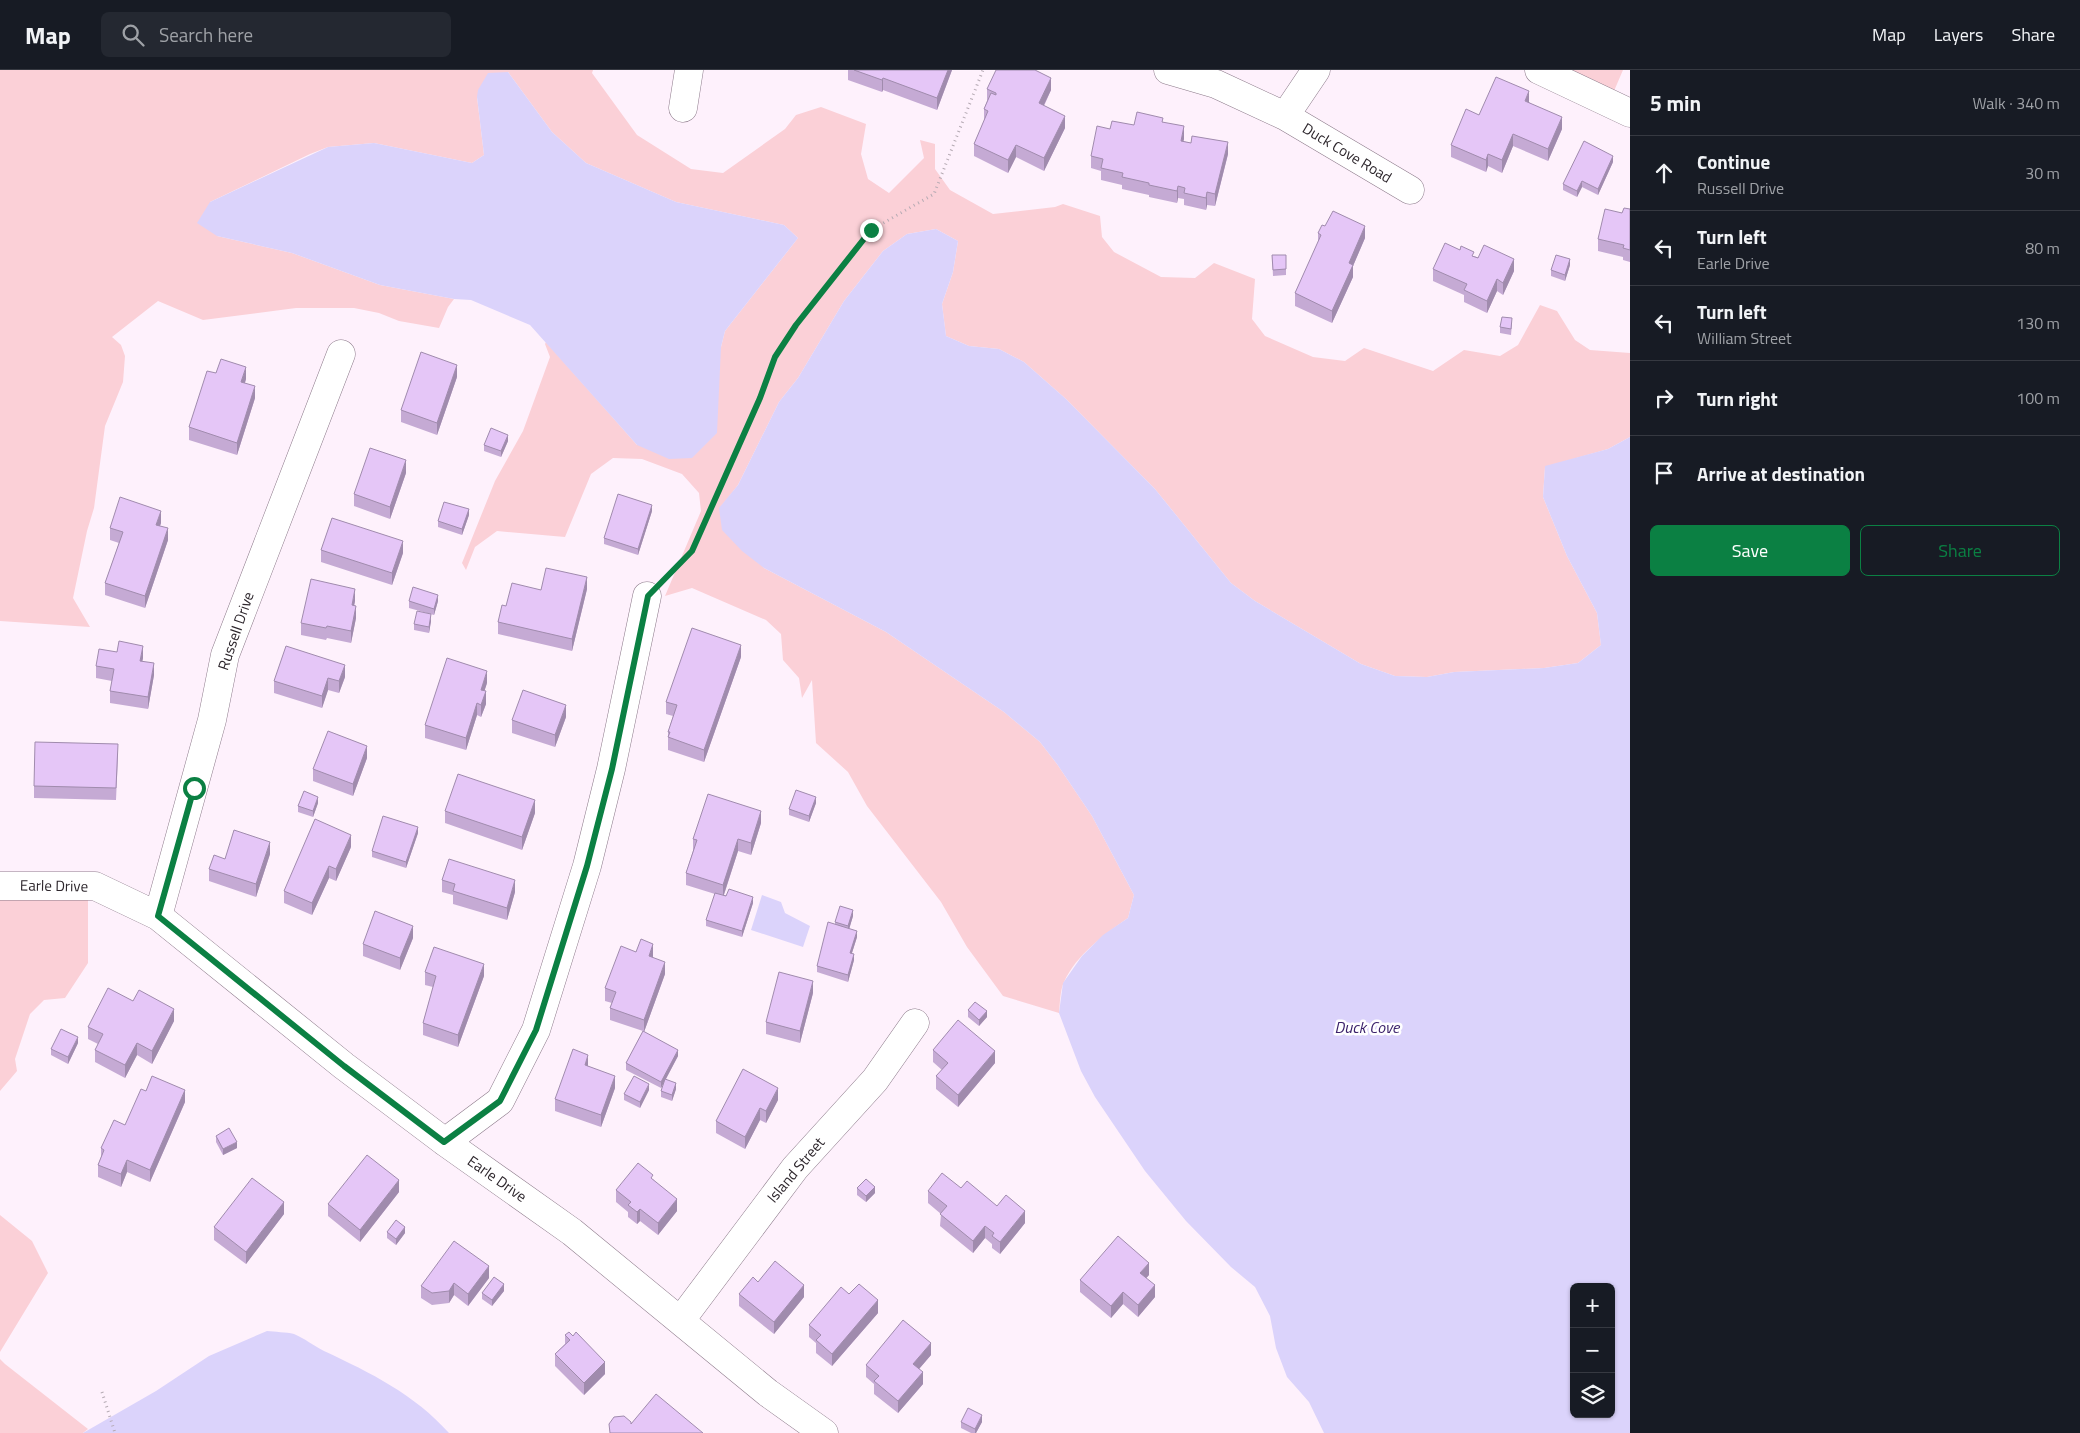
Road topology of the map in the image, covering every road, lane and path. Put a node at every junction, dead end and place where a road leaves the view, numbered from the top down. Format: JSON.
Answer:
{"nodes":[{"id":1,"x":689,"y":70,"type":"edge"},
{"id":2,"x":983,"y":70,"type":"edge"},
{"id":3,"x":1168,"y":70,"type":"edge"},
{"id":4,"x":1316,"y":70,"type":"edge"},
{"id":5,"x":1539,"y":70,"type":"edge"},
{"id":6,"x":683,"y":108,"type":"dead end"},
{"id":7,"x":1630,"y":113,"type":"edge"},
{"id":8,"x":1285,"y":116,"type":"junction"},
{"id":9,"x":1410,"y":190,"type":"dead end"},
{"id":10,"x":341,"y":354,"type":"dead end"},
{"id":11,"x":648,"y":596,"type":"joint"},
{"id":12,"x":0,"y":886,"type":"edge"},
{"id":13,"x":158,"y":916,"type":"junction"},
{"id":14,"x":915,"y":1023,"type":"dead end"},
{"id":15,"x":444,"y":1142,"type":"junction"},
{"id":16,"x":681,"y":1320,"type":"junction"},
{"id":17,"x":102,"y":1392,"type":"dead end"},
{"id":18,"x":115,"y":1433,"type":"edge"},
{"id":19,"x":824,"y":1433,"type":"edge"}],
"edges":[{"from":1,"to":6,"type":"street"},
{"from":2,"to":11,"type":"path"},
{"from":3,"to":8,"type":"street","name":"Duck Cove Road"},
{"from":4,"to":8,"type":"street","name":"Duck Cove Road"},
{"from":5,"to":7,"type":"street"},
{"from":8,"to":9,"type":"street","name":"Duck Cove Road"},
{"from":10,"to":13,"type":"street","name":"Russell Drive"},
{"from":11,"to":15,"type":"street"},
{"from":12,"to":13,"type":"street","name":"Earle Drive"},
{"from":13,"to":15,"type":"street","name":"Earle Drive"},
{"from":14,"to":16,"type":"street","name":"Island Street"},
{"from":15,"to":16,"type":"street","name":"Earle Drive"},
{"from":16,"to":19,"type":"street","name":"Earle Drive"},
{"from":17,"to":18,"type":"path"}]}
